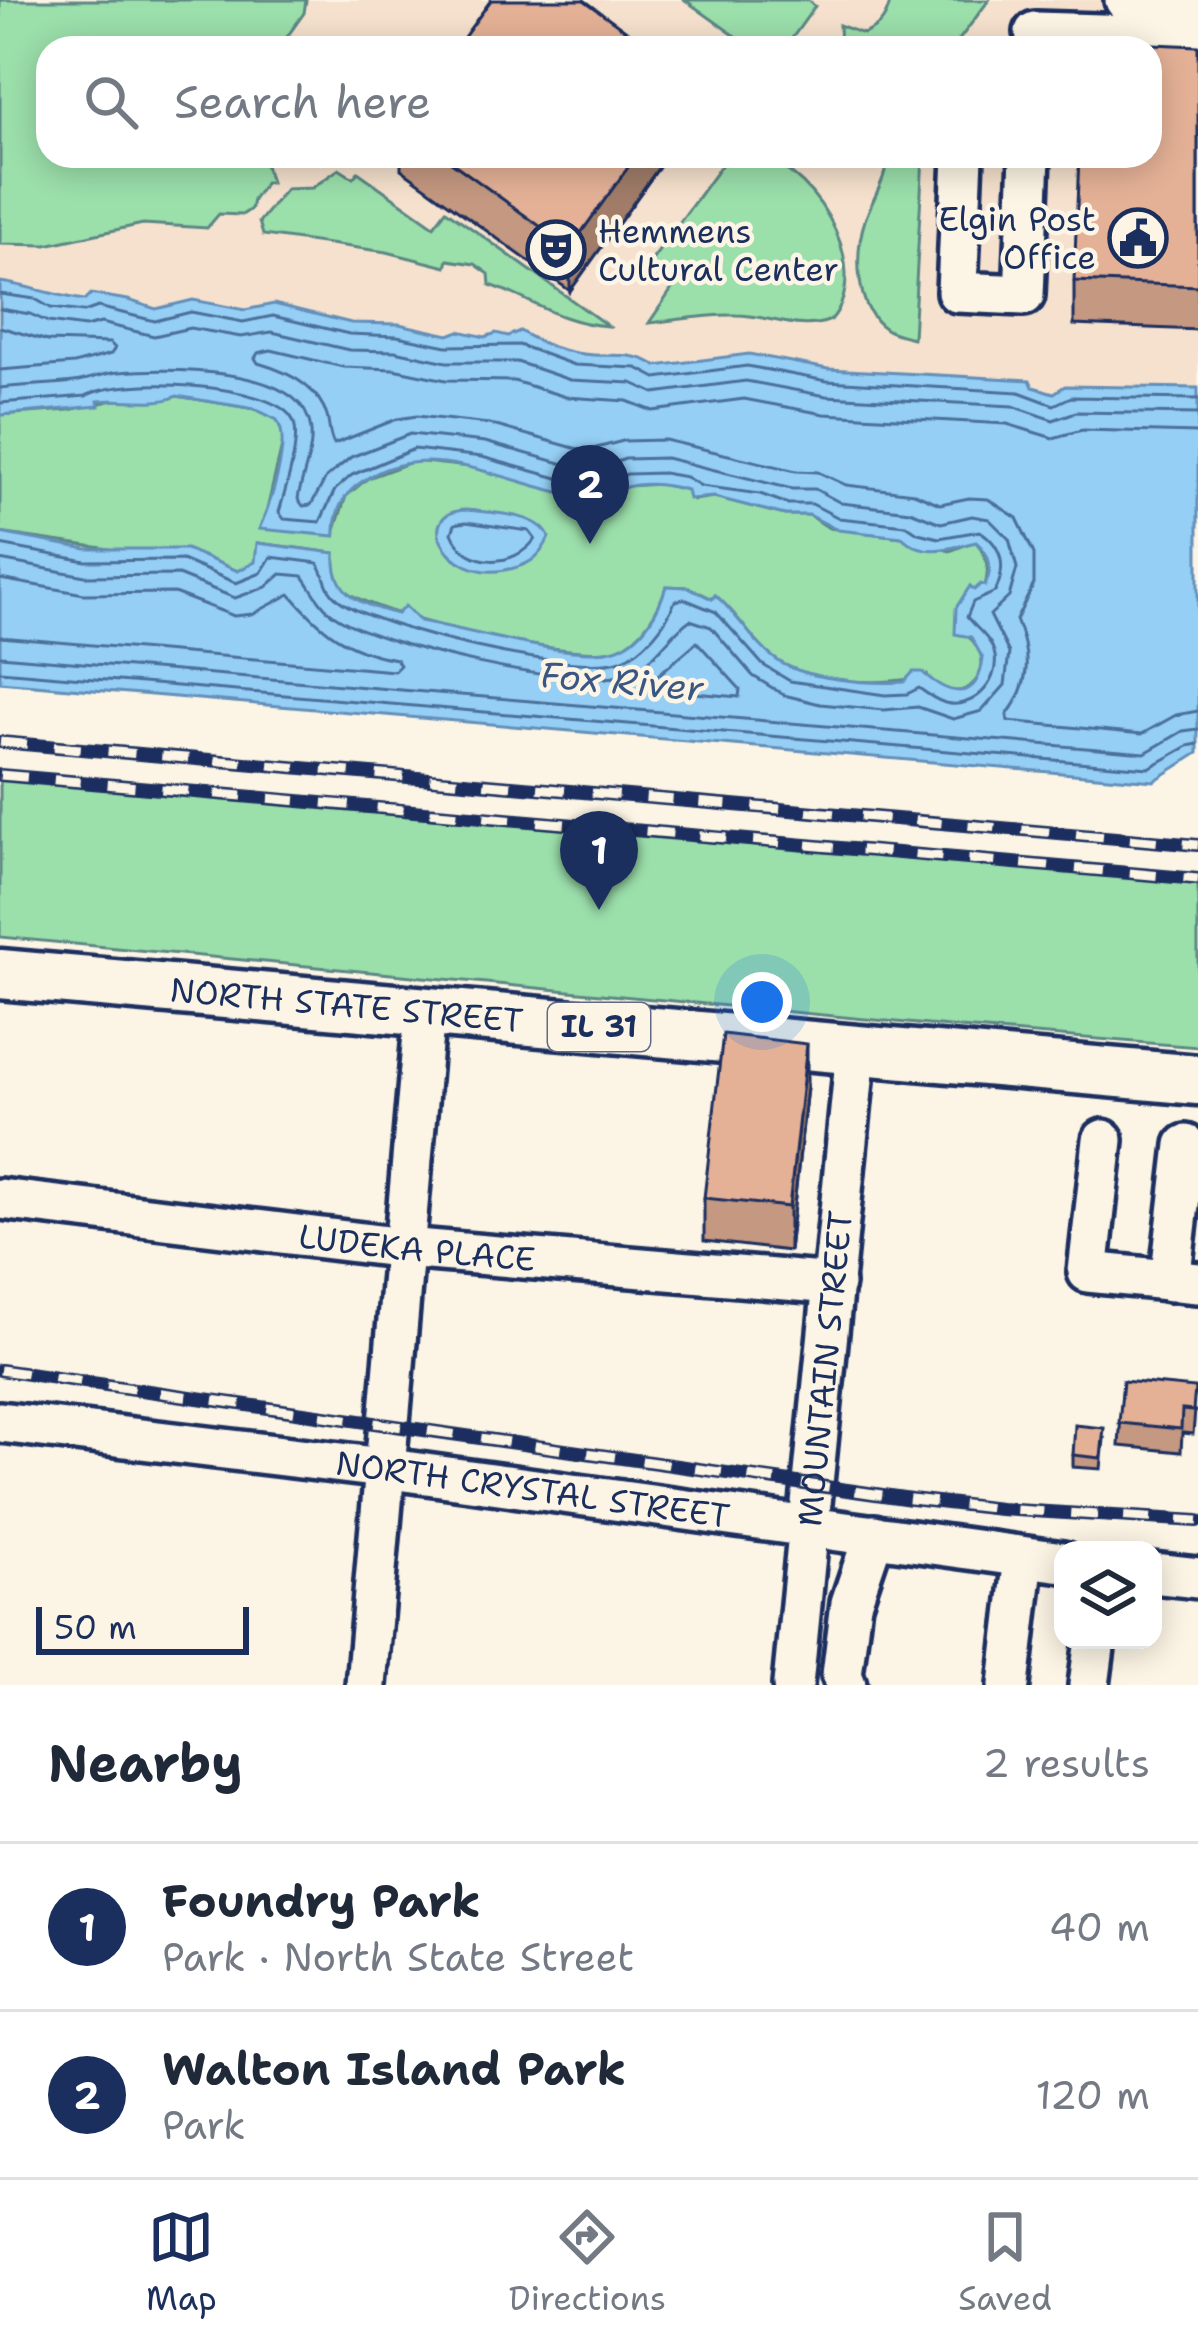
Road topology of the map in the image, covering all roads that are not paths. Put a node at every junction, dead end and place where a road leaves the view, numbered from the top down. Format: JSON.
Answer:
{"nodes":[{"id":1,"x":1125,"y":0,"type":"edge"},
{"id":2,"x":1198,"y":14,"type":"edge"},
{"id":3,"x":1035,"y":26,"type":"edge"},
{"id":4,"x":1198,"y":38,"type":"edge"},
{"id":5,"x":962,"y":168,"type":"edge"},
{"id":6,"x":1029,"y":168,"type":"edge"},
{"id":7,"x":0,"y":974,"type":"edge"},
{"id":8,"x":425,"y":1011,"type":"junction"},
{"id":9,"x":856,"y":1051,"type":"junction"},
{"id":10,"x":1198,"y":1080,"type":"edge"},
{"id":11,"x":1102,"y":1140,"type":"dead end"},
{"id":12,"x":1186,"y":1145,"type":"dead end"},
{"id":13,"x":0,"y":1199,"type":"edge"},
{"id":14,"x":404,"y":1248,"type":"junction"},
{"id":15,"x":1184,"y":1282,"type":"edge"},
{"id":16,"x":834,"y":1284,"type":"junction"},
{"id":17,"x":0,"y":1422,"type":"edge"},
{"id":18,"x":383,"y":1468,"type":"junction"},
{"id":19,"x":809,"y":1526,"type":"junction"},
{"id":20,"x":874,"y":1535,"type":"junction"},
{"id":21,"x":1044,"y":1559,"type":"edge"},
{"id":22,"x":1162,"y":1574,"type":"edge"},
{"id":23,"x":1198,"y":1578,"type":"edge"},
{"id":24,"x":1094,"y":1649,"type":"edge"},
{"id":25,"x":366,"y":1685,"type":"edge"},
{"id":26,"x":793,"y":1685,"type":"edge"},
{"id":27,"x":846,"y":1685,"type":"edge"},
{"id":28,"x":1009,"y":1685,"type":"edge"},
{"id":29,"x":1089,"y":1685,"type":"edge"}],
"edges":[{"from":1,"to":2,"type":"street"},
{"from":3,"to":4,"type":"street"},
{"from":5,"to":6,"type":"street"},
{"from":7,"to":8,"type":"main road","name":"NORTH STATE STREET","number":"IL 31"},
{"from":8,"to":9,"type":"main road","name":"NORTH STATE STREET","number":"IL 31"},
{"from":8,"to":14,"type":"street"},
{"from":9,"to":10,"type":"main road","name":"NORTH STATE STREET","number":"IL 31"},
{"from":9,"to":16,"type":"street","name":"MOUNTAIN STREET"},
{"from":11,"to":15,"type":"street"},
{"from":12,"to":15,"type":"street"},
{"from":13,"to":14,"type":"street","name":"LUDEKA PLACE"},
{"from":14,"to":16,"type":"street","name":"LUDEKA PLACE"},
{"from":14,"to":18,"type":"street"},
{"from":16,"to":19,"type":"street","name":"MOUNTAIN STREET"},
{"from":17,"to":18,"type":"street","name":"NORTH CRYSTAL STREET"},
{"from":18,"to":19,"type":"street","name":"NORTH CRYSTAL STREET"},
{"from":18,"to":25,"type":"street"},
{"from":19,"to":20,"type":"street","name":"NORTH CRYSTAL STREET"},
{"from":19,"to":26,"type":"street","name":"MOUNTAIN STREET"},
{"from":20,"to":21,"type":"street","name":"NORTH CRYSTAL STREET"},
{"from":20,"to":27,"type":"street"},
{"from":21,"to":28,"type":"street"},
{"from":22,"to":23,"type":"street"},
{"from":24,"to":29,"type":"street"}]}
